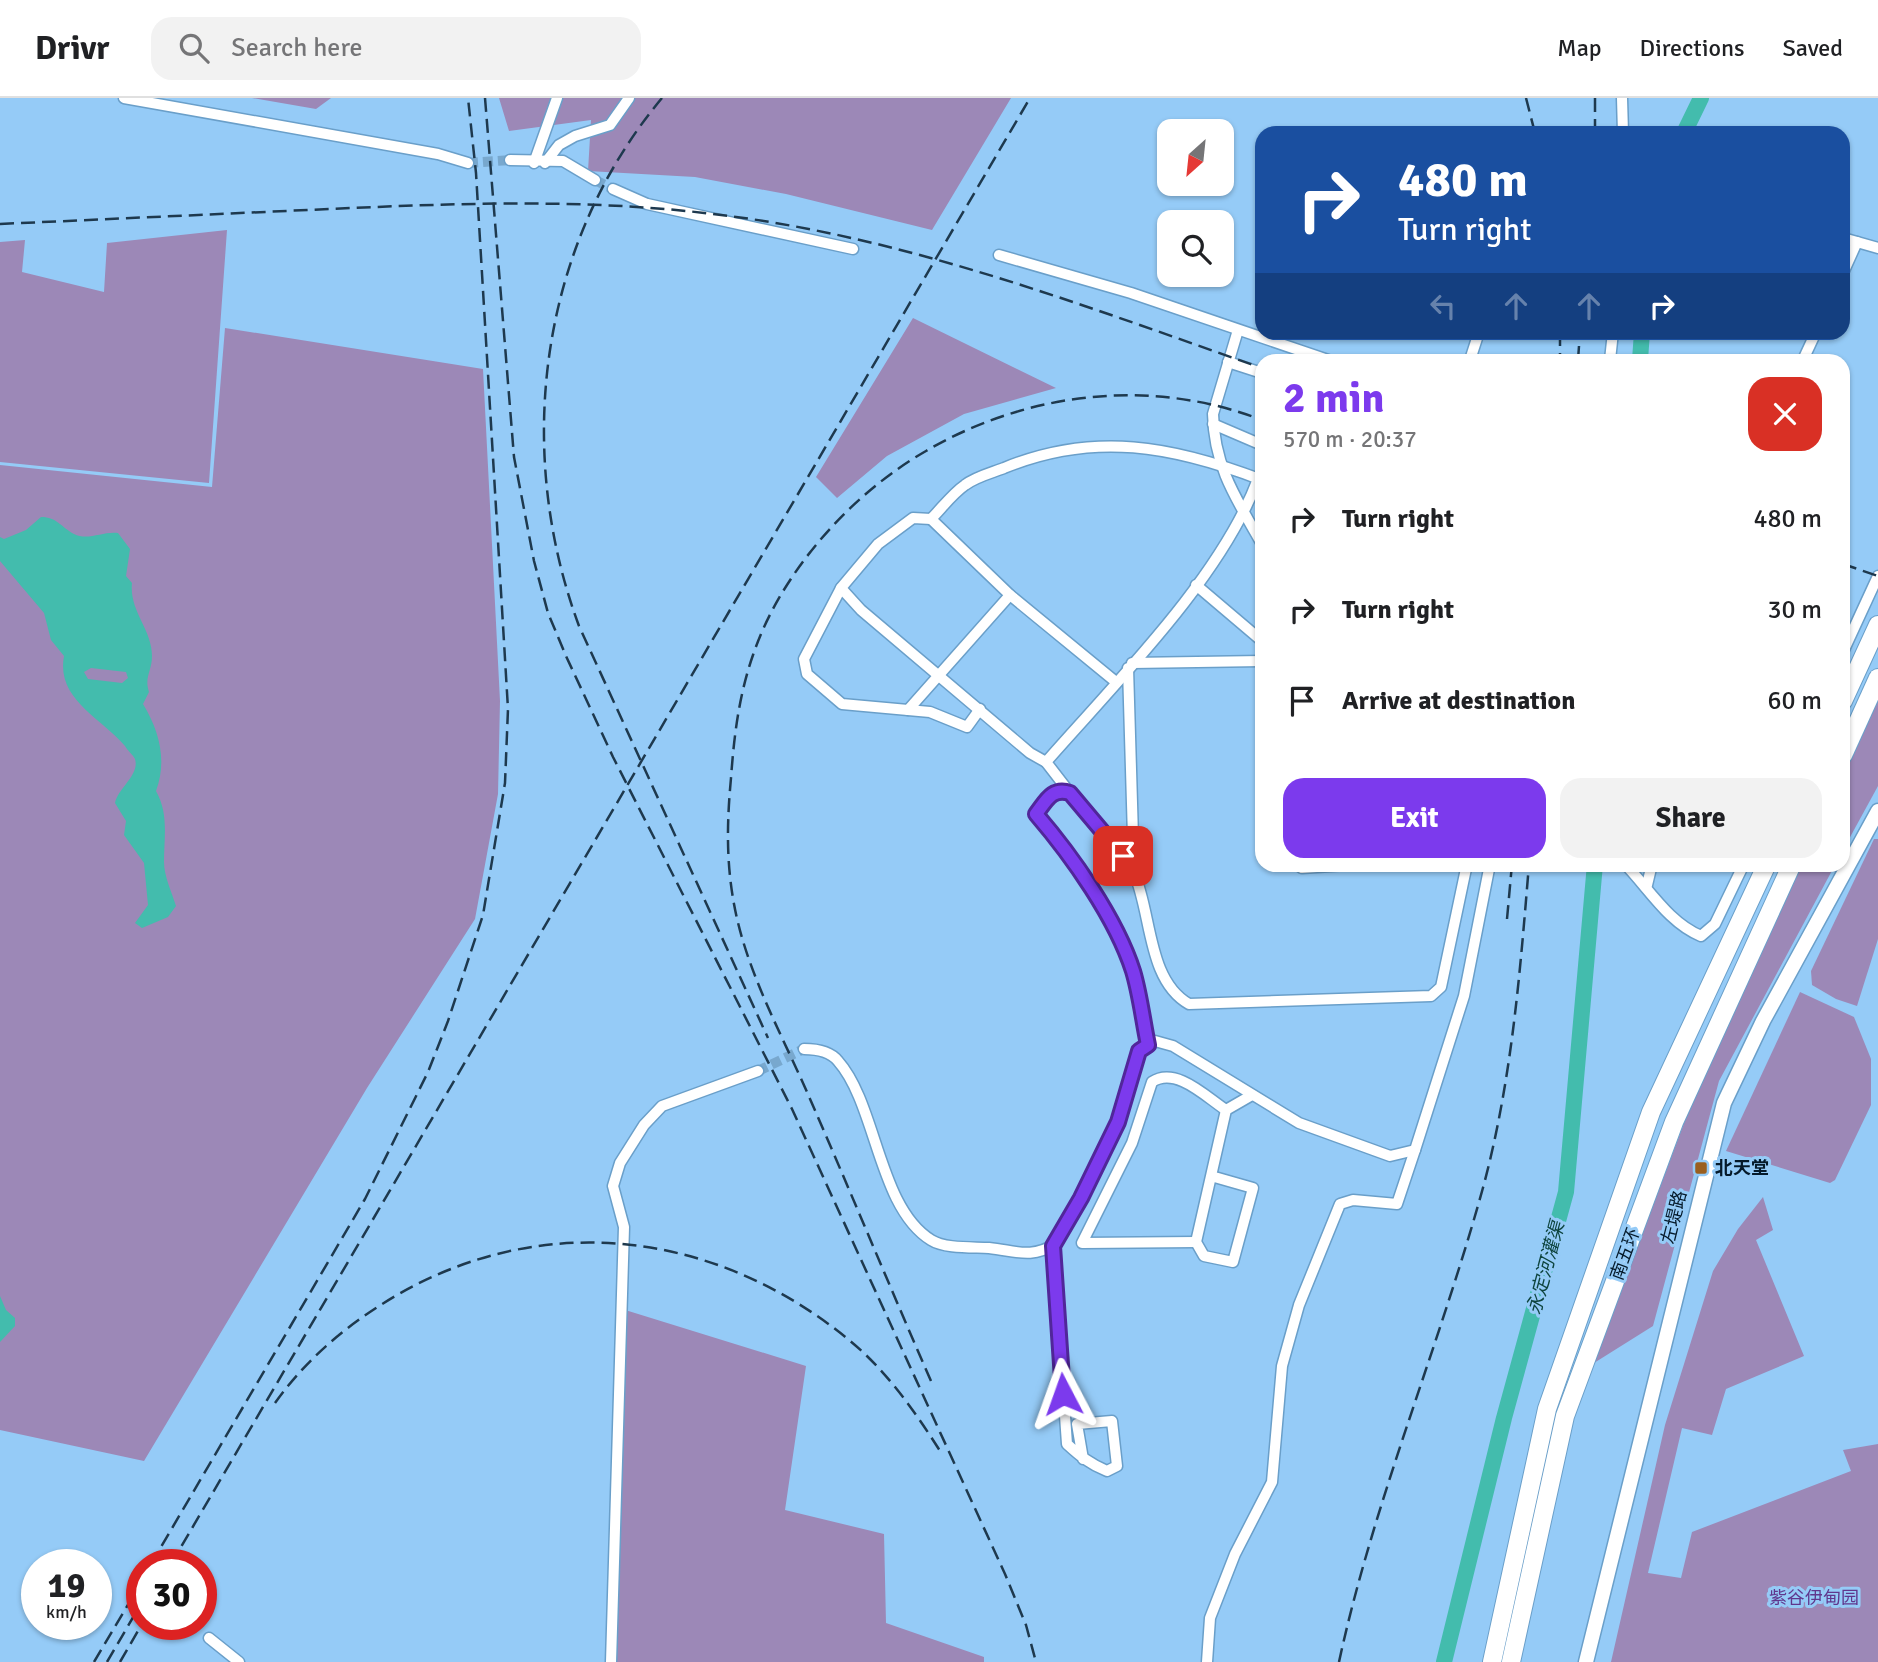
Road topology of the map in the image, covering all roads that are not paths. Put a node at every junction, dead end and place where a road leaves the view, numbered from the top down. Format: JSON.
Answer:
{"nodes":[{"id":1,"x":124,"y":98,"type":"edge"},
{"id":2,"x":557,"y":98,"type":"edge"},
{"id":3,"x":629,"y":98,"type":"edge"},
{"id":4,"x":1622,"y":98,"type":"edge"},
{"id":5,"x":1623,"y":126,"type":"edge"},
{"id":6,"x":510,"y":160,"type":"tunnel mouth"},
{"id":7,"x":468,"y":163,"type":"tunnel mouth"},
{"id":8,"x":539,"y":163,"type":"junction"},
{"id":9,"x":596,"y":180,"type":"tunnel mouth"},
{"id":10,"x":613,"y":189,"type":"tunnel mouth"},
{"id":11,"x":1850,"y":240,"type":"edge"},
{"id":12,"x":1857,"y":242,"type":"junction"},
{"id":13,"x":1878,"y":248,"type":"edge"},
{"id":14,"x":853,"y":249,"type":"dead end"},
{"id":15,"x":999,"y":255,"type":"dead end"},
{"id":16,"x":1850,"y":258,"type":"edge"},
{"id":17,"x":1238,"y":330,"type":"junction"},
{"id":18,"x":1255,"y":336,"type":"edge"},
{"id":19,"x":1268,"y":340,"type":"edge"},
{"id":20,"x":1310,"y":354,"type":"edge"},
{"id":21,"x":1228,"y":362,"type":"junction"},
{"id":22,"x":1255,"y":371,"type":"edge"},
{"id":23,"x":1213,"y":424,"type":"junction"},
{"id":24,"x":1255,"y":442,"type":"edge"},
{"id":25,"x":1219,"y":464,"type":"junction"},
{"id":26,"x":1255,"y":477,"type":"edge"},
{"id":27,"x":1255,"y":490,"type":"edge"},
{"id":28,"x":1245,"y":513,"type":"junction"},
{"id":29,"x":931,"y":519,"type":"junction"},
{"id":30,"x":1255,"y":531,"type":"edge"},
{"id":31,"x":1878,"y":576,"type":"edge"},
{"id":32,"x":1196,"y":585,"type":"junction"},
{"id":33,"x":841,"y":588,"type":"junction"},
{"id":34,"x":1010,"y":594,"type":"junction"},
{"id":35,"x":1878,"y":625,"type":"edge"},
{"id":36,"x":1255,"y":635,"type":"edge"},
{"id":37,"x":1850,"y":637,"type":"edge"},
{"id":38,"x":1255,"y":661,"type":"edge"},
{"id":39,"x":1130,"y":665,"type":"junction"},
{"id":40,"x":939,"y":675,"type":"junction"},
{"id":41,"x":1878,"y":678,"type":"edge"},
{"id":42,"x":1116,"y":682,"type":"junction"},
{"id":43,"x":1850,"y":686,"type":"edge"},
{"id":44,"x":980,"y":709,"type":"junction"},
{"id":45,"x":908,"y":710,"type":"junction"},
{"id":46,"x":1850,"y":740,"type":"edge"},
{"id":47,"x":1046,"y":762,"type":"junction"},
{"id":48,"x":1070,"y":793,"type":"junction"},
{"id":49,"x":1878,"y":811,"type":"edge"},
{"id":50,"x":1850,"y":862,"type":"edge"},
{"id":51,"x":1465,"y":872,"type":"edge"},
{"id":52,"x":1488,"y":872,"type":"edge"},
{"id":53,"x":1633,"y":872,"type":"edge"},
{"id":54,"x":1650,"y":872,"type":"edge"},
{"id":55,"x":1740,"y":872,"type":"edge"},
{"id":56,"x":1763,"y":872,"type":"edge"},
{"id":57,"x":1788,"y":872,"type":"edge"},
{"id":58,"x":1845,"y":872,"type":"edge"},
{"id":59,"x":1134,"y":874,"type":"junction"},
{"id":60,"x":1647,"y":885,"type":"junction"},
{"id":61,"x":1464,"y":890,"type":"junction"},
{"id":62,"x":1483,"y":895,"type":"junction"},
{"id":63,"x":1148,"y":1045,"type":"junction"},
{"id":64,"x":804,"y":1049,"type":"tunnel mouth"},
{"id":65,"x":758,"y":1071,"type":"tunnel mouth"},
{"id":66,"x":1252,"y":1095,"type":"junction"},
{"id":67,"x":1226,"y":1110,"type":"junction"},
{"id":68,"x":1415,"y":1150,"type":"junction"},
{"id":69,"x":1211,"y":1176,"type":"junction"},
{"id":70,"x":1196,"y":1242,"type":"junction"},
{"id":71,"x":1053,"y":1246,"type":"junction"},
{"id":72,"x":1083,"y":1459,"type":"junction"},
{"id":73,"x":212,"y":1640,"type":"edge"},
{"id":74,"x":239,"y":1662,"type":"edge"},
{"id":75,"x":611,"y":1662,"type":"edge"},
{"id":76,"x":1206,"y":1662,"type":"edge"},
{"id":77,"x":1492,"y":1662,"type":"edge"},
{"id":78,"x":1511,"y":1662,"type":"edge"},
{"id":79,"x":1586,"y":1662,"type":"edge"}],
"edges":[{"from":1,"to":7,"type":"street"},
{"from":2,"to":8,"type":"street"},
{"from":3,"to":8,"type":"street"},
{"from":4,"to":5,"type":"street"},
{"from":6,"to":8,"type":"street"},
{"from":8,"to":9,"type":"street"},
{"from":10,"to":14,"type":"street"},
{"from":11,"to":12,"type":"street"},
{"from":12,"to":13,"type":"street"},
{"from":12,"to":16,"type":"street"},
{"from":15,"to":17,"type":"street"},
{"from":17,"to":18,"type":"street"},
{"from":17,"to":21,"type":"street"},
{"from":19,"to":20,"type":"street"},
{"from":21,"to":22,"type":"street"},
{"from":21,"to":23,"type":"street"},
{"from":23,"to":24,"type":"street"},
{"from":23,"to":25,"type":"street"},
{"from":25,"to":26,"type":"street"},
{"from":25,"to":28,"type":"street"},
{"from":25,"to":29,"type":"street"},
{"from":27,"to":28,"type":"street"},
{"from":28,"to":30,"type":"street"},
{"from":28,"to":32,"type":"street"},
{"from":29,"to":33,"type":"street"},
{"from":29,"to":34,"type":"street"},
{"from":31,"to":37,"type":"street"},
{"from":32,"to":36,"type":"street"},
{"from":32,"to":39,"type":"street"},
{"from":33,"to":40,"type":"street"},
{"from":33,"to":45,"type":"street"},
{"from":34,"to":40,"type":"street"},
{"from":34,"to":42,"type":"street"},
{"from":35,"to":43,"type":"highway"},
{"from":38,"to":39,"type":"street"},
{"from":39,"to":42,"type":"street"},
{"from":39,"to":59,"type":"street"},
{"from":40,"to":44,"type":"street"},
{"from":40,"to":45,"type":"street"},
{"from":41,"to":46,"type":"highway"},
{"from":42,"to":47,"type":"street"},
{"from":44,"to":45,"type":"street"},
{"from":44,"to":47,"type":"street"},
{"from":47,"to":48,"type":"street"},
{"from":48,"to":59,"type":"street"},
{"from":48,"to":63,"type":"street"},
{"from":49,"to":50,"type":"main road","name":"左堤路"},
{"from":51,"to":61,"type":"street"},
{"from":52,"to":62,"type":"street"},
{"from":53,"to":60,"type":"street"},
{"from":54,"to":60,"type":"street"},
{"from":55,"to":60,"type":"street"},
{"from":56,"to":77,"type":"highway","name":"南五环"},
{"from":57,"to":78,"type":"highway","name":"南五环"},
{"from":58,"to":79,"type":"main road","name":"左堤路"},
{"from":59,"to":61,"type":"street"},
{"from":61,"to":62,"type":"street"},
{"from":62,"to":68,"type":"street"},
{"from":63,"to":66,"type":"street"},
{"from":63,"to":71,"type":"street"},
{"from":64,"to":71,"type":"street"},
{"from":65,"to":75,"type":"street"},
{"from":66,"to":67,"type":"street"},
{"from":66,"to":68,"type":"street"},
{"from":67,"to":69,"type":"street"},
{"from":67,"to":70,"type":"street"},
{"from":68,"to":76,"type":"street"},
{"from":69,"to":70,"type":"street"},
{"from":69,"to":70,"type":"street"},
{"from":71,"to":72,"type":"street"},
{"from":72,"to":72,"type":"street"},
{"from":73,"to":74,"type":"street"}]}
